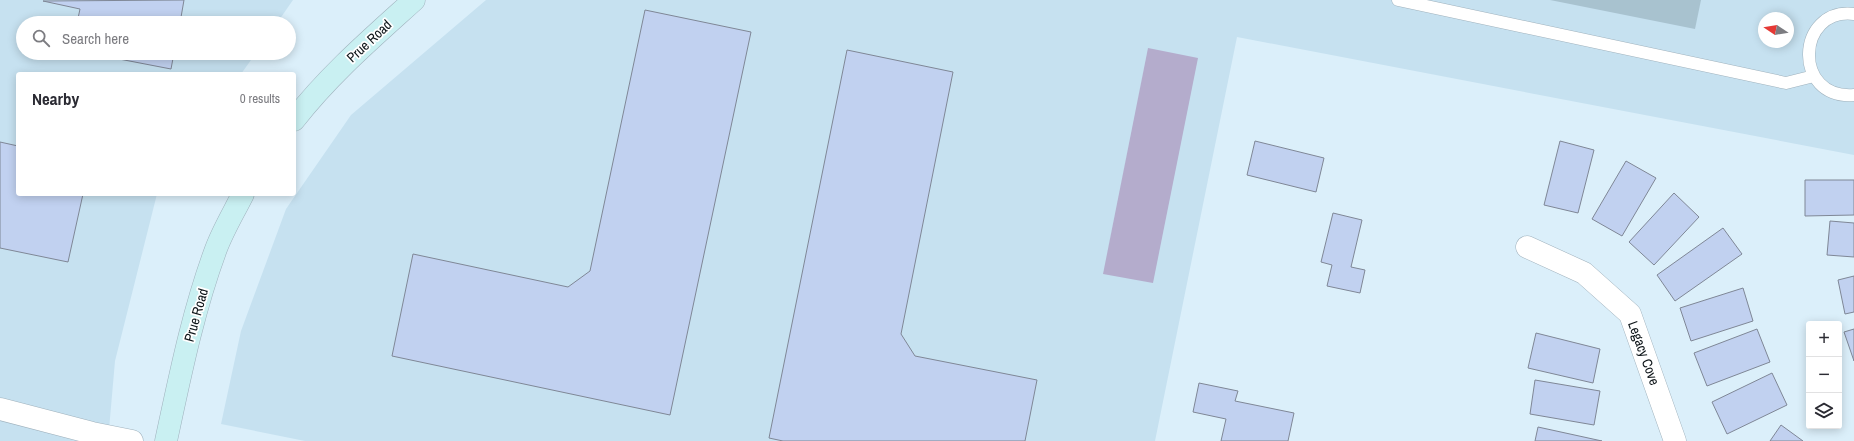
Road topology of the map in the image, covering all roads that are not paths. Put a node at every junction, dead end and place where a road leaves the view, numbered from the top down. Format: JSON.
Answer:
{"nodes":[{"id":1,"x":414,"y":0,"type":"edge"},
{"id":2,"x":1398,"y":0,"type":"edge"},
{"id":3,"x":1854,"y":14,"type":"edge"},
{"id":4,"x":1814,"y":76,"type":"junction"},
{"id":5,"x":1854,"y":95,"type":"edge"},
{"id":6,"x":296,"y":117,"type":"edge"},
{"id":7,"x":242,"y":196,"type":"edge"},
{"id":8,"x":1527,"y":247,"type":"dead end"},
{"id":9,"x":0,"y":409,"type":"edge"},
{"id":10,"x":1669,"y":436,"type":"edge"},
{"id":11,"x":132,"y":441,"type":"edge"},
{"id":12,"x":166,"y":441,"type":"edge"}],
"edges":[{"from":1,"to":6,"type":"main road","name":"Prue Road"},
{"from":2,"to":4,"type":"lane"},
{"from":3,"to":4,"type":"lane"},
{"from":4,"to":5,"type":"lane"},
{"from":7,"to":12,"type":"main road","name":"Prue Road"},
{"from":8,"to":10,"type":"street","name":"Legacy Cove"},
{"from":9,"to":11,"type":"street"}]}
